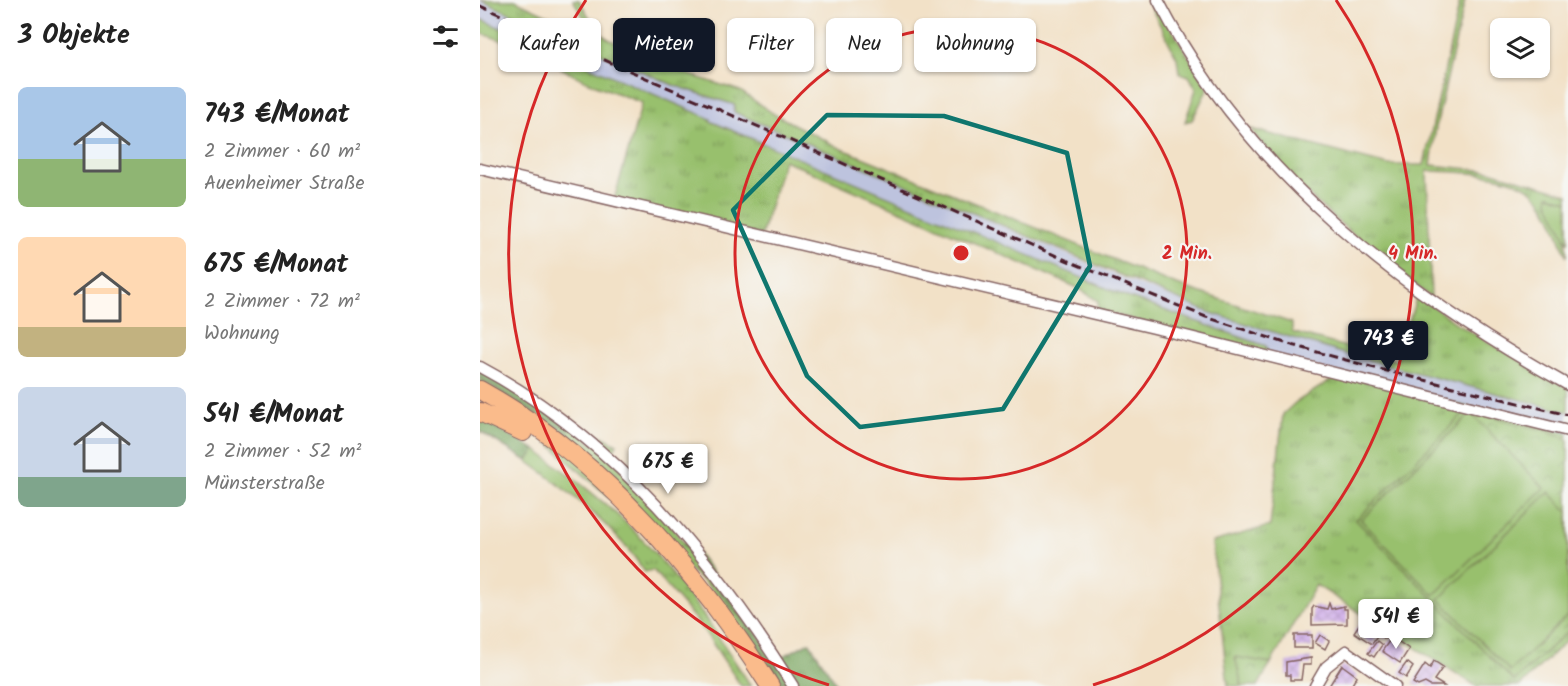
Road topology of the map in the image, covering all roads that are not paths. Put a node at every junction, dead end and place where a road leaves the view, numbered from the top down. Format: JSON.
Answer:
{"nodes":[{"id":1,"x":1158,"y":0,"type":"edge"},
{"id":2,"x":480,"y":169,"type":"edge"},
{"id":3,"x":480,"y":367,"type":"edge"},
{"id":4,"x":1568,"y":385,"type":"edge"},
{"id":5,"x":480,"y":390,"type":"edge"},
{"id":6,"x":480,"y":404,"type":"edge"},
{"id":7,"x":480,"y":412,"type":"edge"},
{"id":8,"x":1568,"y":431,"type":"edge"},
{"id":9,"x":524,"y":432,"type":"junction"},
{"id":10,"x":757,"y":686,"type":"edge"},
{"id":11,"x":770,"y":686,"type":"edge"},
{"id":12,"x":793,"y":686,"type":"edge"},
{"id":13,"x":1315,"y":686,"type":"edge"},
{"id":14,"x":1395,"y":686,"type":"edge"}],
"edges":[{"from":1,"to":4,"type":"street"},
{"from":2,"to":8,"type":"street"},
{"from":3,"to":12,"type":"street"},
{"from":5,"to":11,"type":"highway"},
{"from":6,"to":9,"type":"highway"},
{"from":7,"to":9,"type":"highway"},
{"from":9,"to":10,"type":"highway"},
{"from":13,"to":14,"type":"street"}]}
